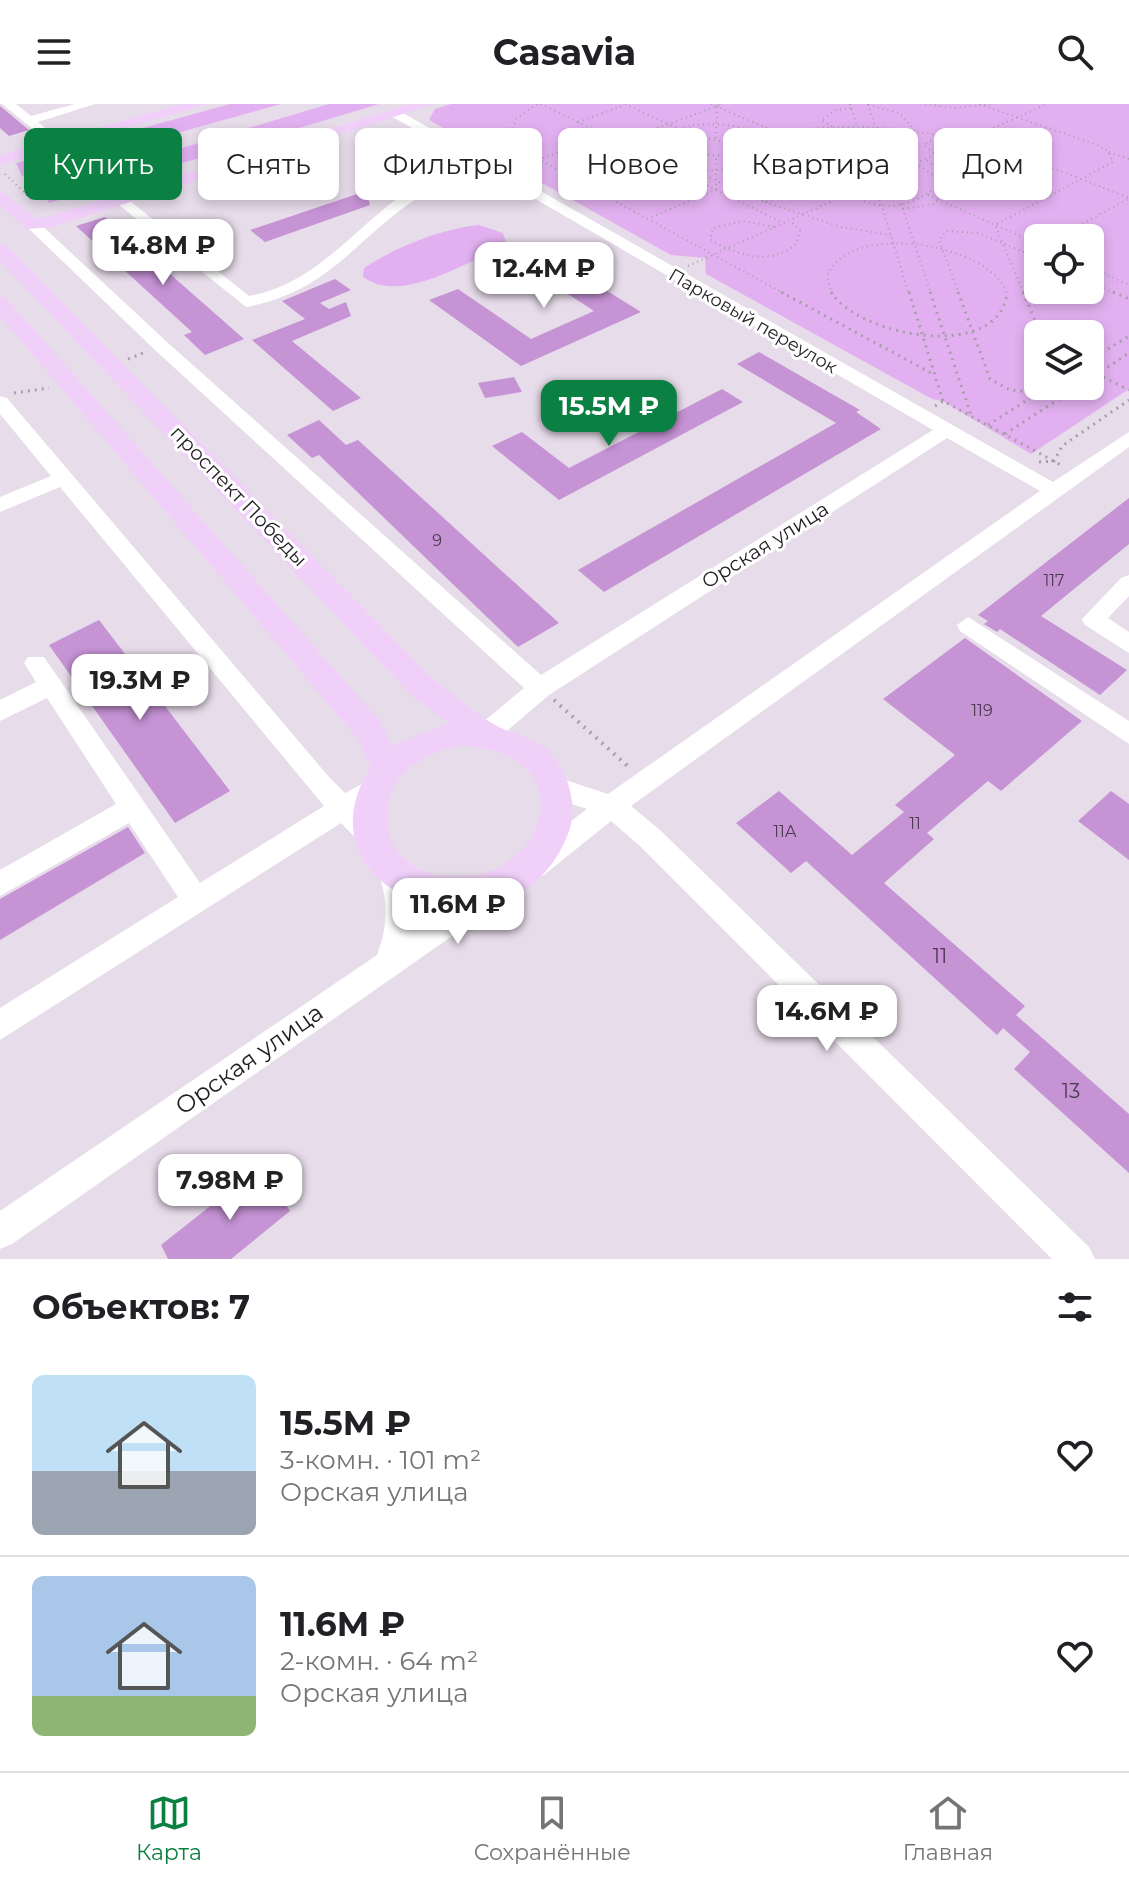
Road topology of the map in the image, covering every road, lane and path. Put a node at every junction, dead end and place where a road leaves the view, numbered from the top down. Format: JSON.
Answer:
{"nodes":[{"id":1,"x":8,"y":104,"type":"edge"},
{"id":2,"x":89,"y":104,"type":"edge"},
{"id":3,"x":200,"y":104,"type":"edge"},
{"id":4,"x":426,"y":104,"type":"edge"},
{"id":5,"x":539,"y":104,"type":"edge"},
{"id":6,"x":626,"y":104,"type":"edge"},
{"id":7,"x":711,"y":104,"type":"edge"},
{"id":8,"x":723,"y":104,"type":"edge"},
{"id":9,"x":925,"y":104,"type":"edge"},
{"id":10,"x":979,"y":104,"type":"edge"},
{"id":11,"x":992,"y":104,"type":"edge"},
{"id":12,"x":1047,"y":104,"type":"edge"},
{"id":13,"x":868,"y":105,"type":"edge"},
{"id":14,"x":717,"y":106,"type":"junction"},
{"id":15,"x":851,"y":106,"type":"edge"},
{"id":16,"x":985,"y":106,"type":"edge"},
{"id":17,"x":396,"y":113,"type":"junction"},
{"id":18,"x":1019,"y":117,"type":"junction"},
{"id":19,"x":28,"y":121,"type":"junction"},
{"id":20,"x":855,"y":121,"type":"junction"},
{"id":21,"x":876,"y":121,"type":"junction"},
{"id":22,"x":578,"y":122,"type":"junction"},
{"id":23,"x":824,"y":123,"type":"junction"},
{"id":24,"x":903,"y":123,"type":"dead end"},
{"id":25,"x":668,"y":124,"type":"junction"},
{"id":26,"x":716,"y":124,"type":"junction"},
{"id":27,"x":912,"y":124,"type":"junction"},
{"id":28,"x":37,"y":128,"type":"edge"},
{"id":29,"x":114,"y":128,"type":"edge"},
{"id":30,"x":421,"y":128,"type":"edge"},
{"id":31,"x":511,"y":128,"type":"edge"},
{"id":32,"x":590,"y":128,"type":"edge"},
{"id":33,"x":658,"y":128,"type":"edge"},
{"id":34,"x":676,"y":128,"type":"edge"},
{"id":35,"x":686,"y":128,"type":"edge"},
{"id":36,"x":738,"y":128,"type":"edge"},
{"id":37,"x":767,"y":128,"type":"edge"},
{"id":38,"x":801,"y":128,"type":"edge"},
{"id":39,"x":833,"y":128,"type":"edge"},
{"id":40,"x":858,"y":128,"type":"edge"},
{"id":41,"x":878,"y":128,"type":"edge"},
{"id":42,"x":912,"y":128,"type":"edge"},
{"id":43,"x":995,"y":128,"type":"edge"},
{"id":44,"x":716,"y":138,"type":"junction"},
{"id":45,"x":707,"y":139,"type":"edge"},
{"id":46,"x":723,"y":140,"type":"edge"},
{"id":47,"x":934,"y":140,"type":"edge"},
{"id":48,"x":1108,"y":151,"type":"junction"},
{"id":49,"x":24,"y":153,"type":"edge"},
{"id":50,"x":707,"y":153,"type":"edge"},
{"id":51,"x":934,"y":154,"type":"edge"},
{"id":52,"x":723,"y":155,"type":"edge"},
{"id":53,"x":934,"y":155,"type":"edge"},
{"id":54,"x":716,"y":156,"type":"junction"},
{"id":55,"x":925,"y":159,"type":"junction"},
{"id":56,"x":1129,"y":159,"type":"edge"},
{"id":57,"x":0,"y":160,"type":"edge"},
{"id":58,"x":918,"y":162,"type":"edge"},
{"id":59,"x":918,"y":164,"type":"edge"},
{"id":60,"x":934,"y":166,"type":"edge"},
{"id":61,"x":707,"y":168,"type":"edge"},
{"id":62,"x":1052,"y":168,"type":"edge"},
{"id":63,"x":0,"y":169,"type":"edge"},
{"id":64,"x":723,"y":169,"type":"edge"},
{"id":65,"x":716,"y":170,"type":"junction"},
{"id":66,"x":707,"y":176,"type":"edge"},
{"id":67,"x":182,"y":180,"type":"edge"},
{"id":68,"x":1083,"y":180,"type":"junction"},
{"id":69,"x":716,"y":181,"type":"junction"},
{"id":70,"x":723,"y":184,"type":"edge"},
{"id":71,"x":707,"y":186,"type":"edge"},
{"id":72,"x":716,"y":190,"type":"junction"},
{"id":73,"x":0,"y":195,"type":"edge"},
{"id":74,"x":928,"y":195,"type":"junction"},
{"id":75,"x":934,"y":198,"type":"edge"},
{"id":76,"x":1129,"y":198,"type":"edge"},
{"id":77,"x":542,"y":199,"type":"edge"},
{"id":78,"x":120,"y":200,"type":"joint"},
{"id":79,"x":406,"y":200,"type":"edge"},
{"id":80,"x":611,"y":200,"type":"edge"},
{"id":81,"x":750,"y":200,"type":"edge"},
{"id":82,"x":759,"y":200,"type":"edge"},
{"id":83,"x":771,"y":200,"type":"edge"},
{"id":84,"x":835,"y":200,"type":"edge"},
{"id":85,"x":868,"y":200,"type":"edge"},
{"id":86,"x":880,"y":200,"type":"edge"},
{"id":87,"x":900,"y":200,"type":"edge"},
{"id":88,"x":940,"y":200,"type":"joint"},
{"id":89,"x":765,"y":202,"type":"junction"},
{"id":90,"x":881,"y":203,"type":"junction"},
{"id":91,"x":901,"y":203,"type":"junction"},
{"id":92,"x":745,"y":204,"type":"junction"},
{"id":93,"x":903,"y":209,"type":"junction"},
{"id":94,"x":799,"y":216,"type":"junction"},
{"id":95,"x":647,"y":219,"type":"junction"},
{"id":96,"x":790,"y":220,"type":"junction"},
{"id":97,"x":43,"y":223,"type":"junction"},
{"id":98,"x":783,"y":223,"type":"junction"},
{"id":99,"x":1082,"y":224,"type":"edge"},
{"id":100,"x":995,"y":225,"type":"junction"},
{"id":101,"x":774,"y":227,"type":"junction"},
{"id":102,"x":891,"y":235,"type":"junction"},
{"id":103,"x":1024,"y":238,"type":"edge"},
{"id":104,"x":1003,"y":242,"type":"junction"},
{"id":105,"x":894,"y":244,"type":"junction"},
{"id":106,"x":915,"y":244,"type":"junction"},
{"id":107,"x":942,"y":249,"type":"junction"},
{"id":108,"x":0,"y":250,"type":"edge"},
{"id":109,"x":723,"y":250,"type":"junction"},
{"id":110,"x":1024,"y":252,"type":"edge"},
{"id":111,"x":713,"y":255,"type":"junction"},
{"id":112,"x":671,"y":273,"type":"junction"},
{"id":113,"x":1104,"y":273,"type":"edge"},
{"id":114,"x":1129,"y":285,"type":"edge"},
{"id":115,"x":1104,"y":288,"type":"edge"},
{"id":116,"x":1129,"y":299,"type":"edge"},
{"id":117,"x":0,"y":303,"type":"edge"},
{"id":118,"x":1035,"y":320,"type":"edge"},
{"id":119,"x":971,"y":331,"type":"junction"},
{"id":120,"x":922,"y":334,"type":"junction"},
{"id":121,"x":945,"y":335,"type":"junction"},
{"id":122,"x":1129,"y":336,"type":"edge"},
{"id":123,"x":1104,"y":351,"type":"edge"},
{"id":124,"x":1129,"y":353,"type":"edge"},
{"id":125,"x":1104,"y":369,"type":"edge"},
{"id":126,"x":935,"y":375,"type":"junction"},
{"id":127,"x":1104,"y":378,"type":"edge"},
{"id":128,"x":1129,"y":390,"type":"edge"},
{"id":129,"x":1024,"y":392,"type":"edge"},
{"id":130,"x":1027,"y":400,"type":"edge"},
{"id":131,"x":1057,"y":400,"type":"edge"},
{"id":132,"x":1129,"y":400,"type":"edge"},
{"id":133,"x":943,"y":401,"type":"junction"},
{"id":134,"x":0,"y":402,"type":"edge"},
{"id":135,"x":971,"y":415,"type":"junction"},
{"id":136,"x":919,"y":416,"type":"junction"},
{"id":137,"x":988,"y":425,"type":"junction"},
{"id":138,"x":945,"y":431,"type":"junction"},
{"id":139,"x":1005,"y":434,"type":"junction"},
{"id":140,"x":1125,"y":445,"type":"edge"},
{"id":141,"x":1054,"y":461,"type":"junction"},
{"id":142,"x":1077,"y":474,"type":"junction"},
{"id":143,"x":64,"y":478,"type":"junction"},
{"id":144,"x":1054,"y":491,"type":"junction"},
{"id":145,"x":0,"y":505,"type":"edge"},
{"id":146,"x":1129,"y":583,"type":"edge"},
{"id":147,"x":968,"y":625,"type":"dead end"},
{"id":148,"x":1129,"y":644,"type":"edge"},
{"id":149,"x":36,"y":663,"type":"dead end"},
{"id":150,"x":51,"y":685,"type":"junction"},
{"id":151,"x":540,"y":688,"type":"junction"},
{"id":152,"x":0,"y":711,"type":"edge"},
{"id":153,"x":486,"y":734,"type":"junction"},
{"id":154,"x":1129,"y":734,"type":"edge"},
{"id":155,"x":382,"y":778,"type":"junction"},
{"id":156,"x":644,"y":781,"type":"junction"},
{"id":157,"x":556,"y":788,"type":"junction"},
{"id":158,"x":133,"y":807,"type":"junction"},
{"id":159,"x":613,"y":807,"type":"junction"},
{"id":160,"x":343,"y":810,"type":"junction"},
{"id":161,"x":369,"y":833,"type":"junction"},
{"id":162,"x":532,"y":867,"type":"junction"},
{"id":163,"x":391,"y":870,"type":"junction"},
{"id":164,"x":0,"y":884,"type":"edge"},
{"id":165,"x":498,"y":887,"type":"junction"},
{"id":166,"x":196,"y":901,"type":"junction"},
{"id":167,"x":389,"y":961,"type":"junction"},
{"id":168,"x":0,"y":1025,"type":"edge"},
{"id":169,"x":0,"y":1232,"type":"edge"},
{"id":170,"x":1077,"y":1259,"type":"edge"}],
"edges":[{"from":1,"to":19,"type":"street"},
{"from":2,"to":19,"type":"street"},
{"from":3,"to":29,"type":"main road"},
{"from":4,"to":17,"type":"main road"},
{"from":5,"to":22,"type":"path"},
{"from":5,"to":31,"type":"path"},
{"from":6,"to":22,"type":"path"},
{"from":6,"to":25,"type":"path"},
{"from":7,"to":14,"type":"path"},
{"from":8,"to":14,"type":"path"},
{"from":9,"to":16,"type":"path"},
{"from":10,"to":16,"type":"path"},
{"from":11,"to":16,"type":"path"},
{"from":12,"to":18,"type":"path"},
{"from":13,"to":21,"type":"path"},
{"from":13,"to":27,"type":"path"},
{"from":14,"to":25,"type":"path"},
{"from":14,"to":26,"type":"path"},
{"from":14,"to":37,"type":"path"},
{"from":15,"to":20,"type":"path"},
{"from":15,"to":23,"type":"path"},
{"from":16,"to":18,"type":"path"},
{"from":17,"to":30,"type":"street","name":"Парковый переулок"},
{"from":17,"to":67,"type":"main road"},
{"from":18,"to":43,"type":"path"},
{"from":18,"to":48,"type":"path"},
{"from":19,"to":28,"type":"street"},
{"from":20,"to":21,"type":"path"},
{"from":20,"to":23,"type":"path"},
{"from":20,"to":40,"type":"path"},
{"from":21,"to":41,"type":"path"},
{"from":22,"to":32,"type":"path"},
{"from":23,"to":38,"type":"path"},
{"from":23,"to":39,"type":"path"},
{"from":24,"to":27,"type":"path"},
{"from":25,"to":33,"type":"path"},
{"from":25,"to":34,"type":"path"},
{"from":26,"to":35,"type":"path"},
{"from":26,"to":36,"type":"path"},
{"from":26,"to":44,"type":"path"},
{"from":27,"to":42,"type":"path"},
{"from":44,"to":45,"type":"path"},
{"from":44,"to":46,"type":"path"},
{"from":47,"to":51,"type":"path"},
{"from":48,"to":56,"type":"path"},
{"from":48,"to":68,"type":"path"},
{"from":49,"to":57,"type":"main road"},
{"from":50,"to":54,"type":"path"},
{"from":52,"to":54,"type":"path"},
{"from":53,"to":55,"type":"path"},
{"from":54,"to":65,"type":"path"},
{"from":55,"to":58,"type":"path"},
{"from":55,"to":60,"type":"path"},
{"from":59,"to":74,"type":"path"},
{"from":61,"to":65,"type":"path"},
{"from":62,"to":68,"type":"path"},
{"from":63,"to":97,"type":"path"},
{"from":64,"to":65,"type":"path"},
{"from":65,"to":69,"type":"path"},
{"from":66,"to":69,"type":"path"},
{"from":68,"to":76,"type":"path"},
{"from":68,"to":100,"type":"path"},
{"from":69,"to":70,"type":"path"},
{"from":69,"to":72,"type":"path"},
{"from":71,"to":72,"type":"path"},
{"from":72,"to":92,"type":"path"},
{"from":72,"to":95,"type":"path"},
{"from":73,"to":97,"type":"main road"},
{"from":74,"to":75,"type":"path"},
{"from":74,"to":91,"type":"path"},
{"from":76,"to":99,"type":"path"},
{"from":77,"to":112,"type":"street","name":"Парковый переулок"},
{"from":78,"to":79,"type":"street"},
{"from":78,"to":97,"type":"main road"},
{"from":80,"to":95,"type":"path"},
{"from":81,"to":92,"type":"path"},
{"from":82,"to":89,"type":"path"},
{"from":83,"to":89,"type":"path"},
{"from":84,"to":94,"type":"path"},
{"from":85,"to":90,"type":"path"},
{"from":86,"to":90,"type":"path"},
{"from":87,"to":91,"type":"path"},
{"from":88,"to":93,"type":"path"},
{"from":88,"to":100,"type":"path"},
{"from":89,"to":94,"type":"path"},
{"from":90,"to":91,"type":"path"},
{"from":90,"to":102,"type":"path"},
{"from":91,"to":93,"type":"path"},
{"from":92,"to":98,"type":"path"},
{"from":93,"to":106,"type":"path"},
{"from":94,"to":96,"type":"path"},
{"from":94,"to":102,"type":"path"},
{"from":95,"to":111,"type":"path"},
{"from":96,"to":98,"type":"path"},
{"from":96,"to":109,"type":"path"},
{"from":97,"to":151,"type":"street"},
{"from":98,"to":101,"type":"path"},
{"from":100,"to":103,"type":"path"},
{"from":100,"to":104,"type":"path"},
{"from":101,"to":109,"type":"path"},
{"from":101,"to":109,"type":"path"},
{"from":102,"to":105,"type":"path"},
{"from":104,"to":107,"type":"path"},
{"from":104,"to":110,"type":"path"},
{"from":104,"to":118,"type":"path"},
{"from":105,"to":106,"type":"path"},
{"from":105,"to":120,"type":"path"},
{"from":105,"to":120,"type":"path"},
{"from":106,"to":107,"type":"path"},
{"from":106,"to":121,"type":"path"},
{"from":107,"to":119,"type":"path"},
{"from":107,"to":119,"type":"path"},
{"from":108,"to":153,"type":"main road","name":"проспект Победы"},
{"from":109,"to":111,"type":"path"},
{"from":111,"to":112,"type":"path"},
{"from":111,"to":126,"type":"path"},
{"from":112,"to":136,"type":"street","name":"Парковый переулок"},
{"from":113,"to":114,"type":"path"},
{"from":115,"to":116,"type":"path"},
{"from":117,"to":155,"type":"main road"},
{"from":119,"to":121,"type":"path"},
{"from":119,"to":129,"type":"path"},
{"from":120,"to":121,"type":"path"},
{"from":120,"to":126,"type":"path"},
{"from":121,"to":135,"type":"path"},
{"from":122,"to":123,"type":"path"},
{"from":124,"to":125,"type":"path"},
{"from":126,"to":133,"type":"path"},
{"from":127,"to":128,"type":"path"},
{"from":130,"to":137,"type":"path"},
{"from":131,"to":139,"type":"path"},
{"from":132,"to":141,"type":"path"},
{"from":133,"to":135,"type":"path"},
{"from":133,"to":136,"type":"path"},
{"from":134,"to":143,"type":"street"},
{"from":135,"to":137,"type":"path"},
{"from":136,"to":138,"type":"street","name":"Парковый переулок"},
{"from":137,"to":139,"type":"path"},
{"from":138,"to":144,"type":"street"},
{"from":138,"to":151,"type":"street","name":"Орская улица"},
{"from":139,"to":141,"type":"path"},
{"from":140,"to":142,"type":"street"},
{"from":141,"to":142,"type":"path"},
{"from":142,"to":144,"type":"street"},
{"from":143,"to":145,"type":"street"},
{"from":143,"to":160,"type":"street"},
{"from":144,"to":156,"type":"street"},
{"from":146,"to":148,"type":"street"},
{"from":147,"to":154,"type":"street"},
{"from":149,"to":150,"type":"street"},
{"from":150,"to":152,"type":"street"},
{"from":150,"to":158,"type":"street"},
{"from":151,"to":153,"type":"street","name":"Орская улица"},
{"from":151,"to":156,"type":"path"},
{"from":153,"to":155,"type":"main road"},
{"from":153,"to":157,"type":"main road"},
{"from":155,"to":160,"type":"street"},
{"from":155,"to":161,"type":"main road"},
{"from":156,"to":159,"type":"street"},
{"from":157,"to":159,"type":"street"},
{"from":157,"to":162,"type":"main road"},
{"from":158,"to":164,"type":"street"},
{"from":158,"to":166,"type":"street"},
{"from":159,"to":162,"type":"street"},
{"from":159,"to":170,"type":"street"},
{"from":160,"to":161,"type":"street"},
{"from":160,"to":166,"type":"street"},
{"from":161,"to":163,"type":"main road"},
{"from":162,"to":165,"type":"main road"},
{"from":163,"to":165,"type":"main road"},
{"from":163,"to":167,"type":"street"},
{"from":165,"to":167,"type":"street","name":"Орская улица"},
{"from":166,"to":168,"type":"street"},
{"from":167,"to":169,"type":"street","name":"Орская улица"}]}
